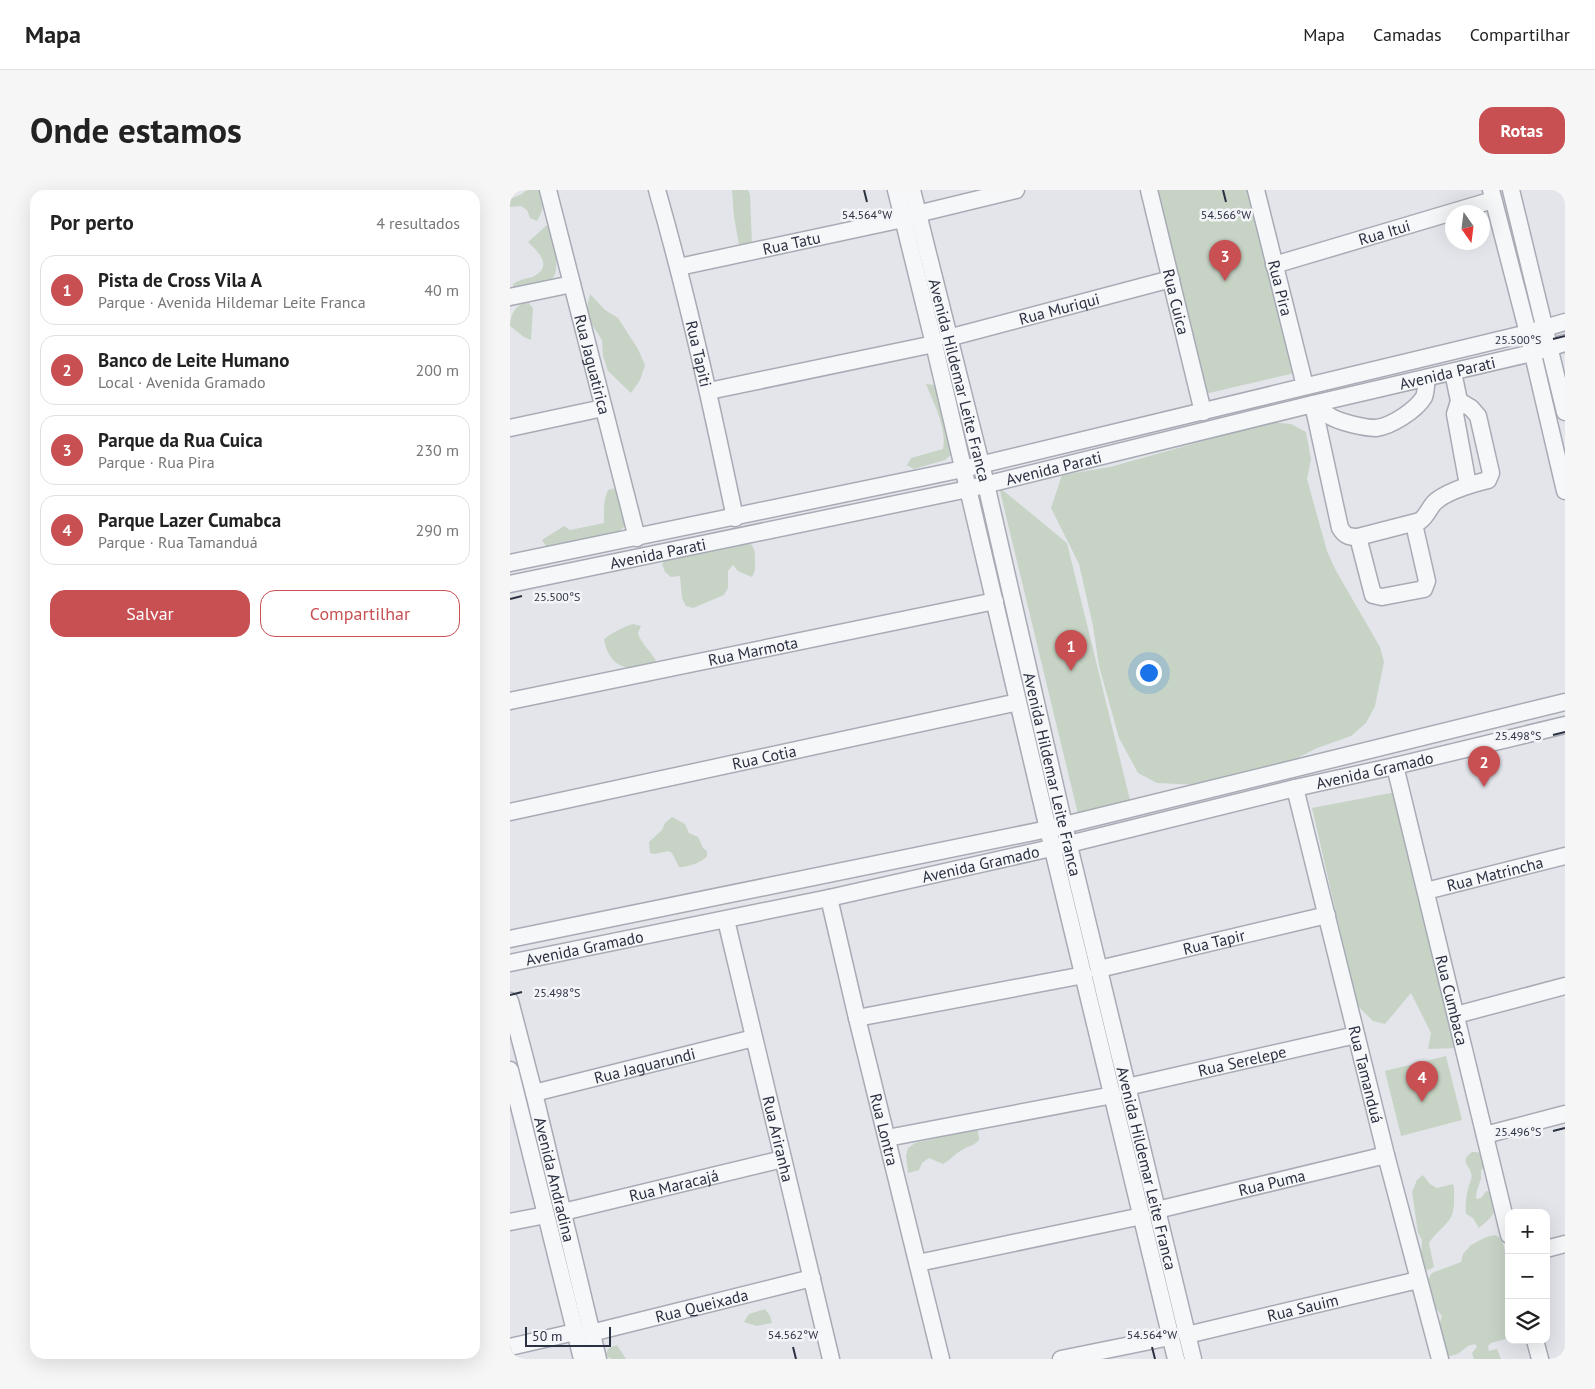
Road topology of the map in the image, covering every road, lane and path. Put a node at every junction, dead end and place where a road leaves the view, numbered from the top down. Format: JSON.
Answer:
{"nodes":[{"id":1,"x":548,"y":190,"type":"edge"},
{"id":2,"x":658,"y":190,"type":"edge"},
{"id":3,"x":896,"y":190,"type":"edge"},
{"id":4,"x":912,"y":190,"type":"edge"},
{"id":5,"x":1016,"y":190,"type":"edge"},
{"id":6,"x":1150,"y":190,"type":"edge"},
{"id":7,"x":1256,"y":190,"type":"edge"},
{"id":8,"x":1517,"y":192,"type":"edge"},
{"id":9,"x":1492,"y":195,"type":"edge"},
{"id":10,"x":910,"y":216,"type":"junction"},
{"id":11,"x":1274,"y":265,"type":"junction"},
{"id":12,"x":679,"y":267,"type":"junction"},
{"id":13,"x":1171,"y":279,"type":"junction"},
{"id":14,"x":572,"y":284,"type":"junction"},
{"id":15,"x":510,"y":297,"type":"edge"},
{"id":16,"x":1565,"y":322,"type":"edge"},
{"id":17,"x":1545,"y":328,"type":"junction"},
{"id":18,"x":1528,"y":333,"type":"junction"},
{"id":19,"x":941,"y":341,"type":"junction"},
{"id":20,"x":1557,"y":345,"type":"edge"},
{"id":21,"x":1532,"y":353,"type":"junction"},
{"id":22,"x":1453,"y":372,"type":"junction"},
{"id":23,"x":1427,"y":378,"type":"junction"},
{"id":24,"x":1305,"y":386,"type":"junction"},
{"id":25,"x":709,"y":391,"type":"junction"},
{"id":26,"x":1459,"y":401,"type":"junction"},
{"id":27,"x":1315,"y":404,"type":"junction"},
{"id":28,"x":603,"y":408,"type":"junction"},
{"id":29,"x":1203,"y":412,"type":"junction"},
{"id":30,"x":1565,"y":412,"type":"edge"},
{"id":31,"x":510,"y":428,"type":"edge"},
{"id":32,"x":1484,"y":441,"type":"junction"},
{"id":33,"x":1461,"y":447,"type":"junction"},
{"id":34,"x":980,"y":465,"type":"junction"},
{"id":35,"x":963,"y":469,"type":"junction"},
{"id":36,"x":986,"y":484,"type":"junction"},
{"id":37,"x":1468,"y":485,"type":"junction"},
{"id":38,"x":968,"y":489,"type":"junction"},
{"id":39,"x":1565,"y":491,"type":"edge"},
{"id":40,"x":735,"y":518,"type":"junction"},
{"id":41,"x":1414,"y":524,"type":"junction"},
{"id":42,"x":1358,"y":537,"type":"junction"},
{"id":43,"x":637,"y":538,"type":"junction"},
{"id":44,"x":510,"y":563,"type":"edge"},
{"id":45,"x":510,"y":584,"type":"edge"},
{"id":46,"x":995,"y":601,"type":"junction"},
{"id":47,"x":510,"y":701,"type":"edge"},
{"id":48,"x":1018,"y":702,"type":"junction"},
{"id":49,"x":1565,"y":702,"type":"edge"},
{"id":50,"x":1565,"y":726,"type":"edge"},
{"id":51,"x":1395,"y":766,"type":"junction"},
{"id":52,"x":1295,"y":788,"type":"junction"},
{"id":53,"x":510,"y":812,"type":"edge"},
{"id":54,"x":1056,"y":827,"type":"junction"},
{"id":55,"x":1069,"y":844,"type":"junction"},
{"id":56,"x":1052,"y":847,"type":"junction"},
{"id":57,"x":1565,"y":856,"type":"edge"},
{"id":58,"x":1426,"y":890,"type":"junction"},
{"id":59,"x":829,"y":898,"type":"junction"},
{"id":60,"x":1327,"y":915,"type":"junction"},
{"id":61,"x":726,"y":920,"type":"junction"},
{"id":62,"x":510,"y":938,"type":"edge"},
{"id":63,"x":510,"y":963,"type":"edge"},
{"id":64,"x":1091,"y":972,"type":"junction"},
{"id":65,"x":1565,"y":986,"type":"edge"},
{"id":66,"x":510,"y":1001,"type":"edge"},
{"id":67,"x":1456,"y":1015,"type":"junction"},
{"id":68,"x":857,"y":1018,"type":"junction"},
{"id":69,"x":1356,"y":1035,"type":"junction"},
{"id":70,"x":754,"y":1038,"type":"junction"},
{"id":71,"x":510,"y":1070,"type":"edge"},
{"id":72,"x":1120,"y":1091,"type":"junction"},
{"id":73,"x":534,"y":1093,"type":"junction"},
{"id":74,"x":513,"y":1097,"type":"edge"},
{"id":75,"x":1565,"y":1114,"type":"edge"},
{"id":76,"x":1485,"y":1135,"type":"junction"},
{"id":77,"x":887,"y":1138,"type":"junction"},
{"id":78,"x":1386,"y":1154,"type":"junction"},
{"id":79,"x":784,"y":1159,"type":"junction"},
{"id":80,"x":1157,"y":1210,"type":"junction"},
{"id":81,"x":562,"y":1212,"type":"junction"},
{"id":82,"x":546,"y":1215,"type":"junction"},
{"id":83,"x":1142,"y":1216,"type":"junction"},
{"id":84,"x":1505,"y":1219,"type":"edge"},
{"id":85,"x":510,"y":1222,"type":"edge"},
{"id":86,"x":1565,"y":1244,"type":"edge"},
{"id":87,"x":1550,"y":1248,"type":"edge"},
{"id":88,"x":918,"y":1262,"type":"junction"},
{"id":89,"x":812,"y":1278,"type":"junction"},
{"id":90,"x":1418,"y":1280,"type":"junction"},
{"id":91,"x":583,"y":1332,"type":"junction"},
{"id":92,"x":1187,"y":1335,"type":"junction"},
{"id":93,"x":1170,"y":1337,"type":"junction"},
{"id":94,"x":1537,"y":1344,"type":"edge"},
{"id":95,"x":510,"y":1347,"type":"edge"},
{"id":96,"x":582,"y":1359,"type":"edge"},
{"id":97,"x":598,"y":1359,"type":"edge"},
{"id":98,"x":831,"y":1359,"type":"edge"},
{"id":99,"x":941,"y":1359,"type":"edge"},
{"id":100,"x":1061,"y":1359,"type":"edge"},
{"id":101,"x":1176,"y":1359,"type":"edge"},
{"id":102,"x":1193,"y":1359,"type":"edge"},
{"id":103,"x":1440,"y":1359,"type":"edge"},
{"id":104,"x":1540,"y":1359,"type":"edge"}],
"edges":[{"from":1,"to":14,"type":"street","name":"Rua Jaguatirica"},
{"from":2,"to":12,"type":"street","name":"Rua Tapiti"},
{"from":3,"to":10,"type":"street","name":"Avenida Hildemar Leite Franca"},
{"from":4,"to":10,"type":"street","name":"Avenida Hildemar Leite Franca"},
{"from":5,"to":10,"type":"street","name":"Rua Tatu"},
{"from":6,"to":13,"type":"street","name":"Rua Cuica"},
{"from":7,"to":11,"type":"street","name":"Rua Pira"},
{"from":8,"to":17,"type":"street"},
{"from":9,"to":11,"type":"street","name":"Rua Itui"},
{"from":9,"to":18,"type":"street"},
{"from":10,"to":12,"type":"street","name":"Rua Tatu"},
{"from":10,"to":19,"type":"street","name":"Avenida Hildemar Leite Franca"},
{"from":11,"to":24,"type":"street","name":"Rua Pira"},
{"from":12,"to":25,"type":"street","name":"Rua Tapiti"},
{"from":13,"to":19,"type":"street","name":"Rua Muriqui"},
{"from":13,"to":29,"type":"street","name":"Rua Cuica"},
{"from":14,"to":15,"type":"street"},
{"from":14,"to":28,"type":"street","name":"Rua Jaguatirica"},
{"from":16,"to":17,"type":"street","name":"Avenida Parati"},
{"from":17,"to":18,"type":"street","name":"Avenida Parati"},
{"from":17,"to":20,"type":"street"},
{"from":18,"to":21,"type":"street"},
{"from":18,"to":24,"type":"street","name":"Avenida Parati"},
{"from":19,"to":25,"type":"street","name":"Rua Muriqui"},
{"from":19,"to":34,"type":"street","name":"Avenida Hildemar Leite Franca"},
{"from":19,"to":35,"type":"street","name":"Avenida Hildemar Leite Franca"},
{"from":20,"to":21,"type":"street","name":"Avenida Parati"},
{"from":20,"to":30,"type":"street"},
{"from":21,"to":22,"type":"street","name":"Avenida Parati"},
{"from":21,"to":39,"type":"street"},
{"from":22,"to":23,"type":"street","name":"Avenida Parati"},
{"from":22,"to":26,"type":"street"},
{"from":23,"to":27,"type":"street","name":"Avenida Parati"},
{"from":23,"to":27,"type":"street"},
{"from":24,"to":29,"type":"street","name":"Avenida Parati"},
{"from":25,"to":40,"type":"street","name":"Rua Tapiti"},
{"from":26,"to":32,"type":"street"},
{"from":26,"to":33,"type":"street"},
{"from":27,"to":36,"type":"street","name":"Avenida Parati"},
{"from":27,"to":42,"type":"street"},
{"from":28,"to":31,"type":"street"},
{"from":28,"to":43,"type":"street","name":"Rua Jaguatirica"},
{"from":29,"to":34,"type":"street","name":"Avenida Parati"},
{"from":32,"to":33,"type":"street"},
{"from":32,"to":37,"type":"street"},
{"from":33,"to":37,"type":"street"},
{"from":34,"to":35,"type":"street","name":"Avenida Parati"},
{"from":34,"to":36,"type":"street","name":"Avenida Hildemar Leite Franca"},
{"from":35,"to":38,"type":"street","name":"Avenida Hildemar Leite Franca"},
{"from":35,"to":40,"type":"street","name":"Avenida Parati"},
{"from":36,"to":38,"type":"street","name":"Avenida Parati"},
{"from":36,"to":54,"type":"street","name":"Avenida Hildemar Leite Franca"},
{"from":37,"to":41,"type":"street"},
{"from":38,"to":45,"type":"street","name":"Avenida Parati"},
{"from":38,"to":46,"type":"street","name":"Avenida Hildemar Leite Franca"},
{"from":40,"to":43,"type":"street","name":"Avenida Parati"},
{"from":41,"to":42,"type":"street"},
{"from":41,"to":42,"type":"street"},
{"from":43,"to":44,"type":"street","name":"Avenida Parati"},
{"from":46,"to":47,"type":"street","name":"Rua Marmota"},
{"from":46,"to":48,"type":"street","name":"Avenida Hildemar Leite Franca"},
{"from":48,"to":53,"type":"street","name":"Rua Cotia"},
{"from":48,"to":54,"type":"street","name":"Avenida Hildemar Leite Franca"},
{"from":49,"to":54,"type":"street","name":"Avenida Gramado"},
{"from":50,"to":51,"type":"street","name":"Avenida Gramado"},
{"from":51,"to":52,"type":"street","name":"Avenida Gramado"},
{"from":51,"to":58,"type":"street","name":"Rua Cumbaca"},
{"from":52,"to":55,"type":"street","name":"Avenida Gramado"},
{"from":52,"to":60,"type":"street","name":"Rua Tamanduá"},
{"from":54,"to":55,"type":"street","name":"Avenida Hildemar Leite Franca"},
{"from":54,"to":56,"type":"street","name":"Avenida Hildemar Leite Franca"},
{"from":54,"to":62,"type":"street","name":"Avenida Gramado"},
{"from":55,"to":56,"type":"street","name":"Avenida Gramado"},
{"from":55,"to":64,"type":"street","name":"Avenida Hildemar Leite Franca"},
{"from":56,"to":59,"type":"street","name":"Avenida Gramado"},
{"from":56,"to":64,"type":"street","name":"Avenida Hildemar Leite Franca"},
{"from":57,"to":58,"type":"street","name":"Rua Matrincha"},
{"from":58,"to":67,"type":"street","name":"Rua Cumbaca"},
{"from":59,"to":61,"type":"street","name":"Avenida Gramado"},
{"from":59,"to":68,"type":"street","name":"Rua Lontra"},
{"from":60,"to":64,"type":"street","name":"Rua Tapir"},
{"from":60,"to":69,"type":"street","name":"Rua Tamanduá"},
{"from":61,"to":63,"type":"street","name":"Avenida Gramado"},
{"from":61,"to":70,"type":"street","name":"Rua Ariranha"},
{"from":64,"to":68,"type":"street","name":"Rua Tapir"},
{"from":64,"to":72,"type":"street","name":"Avenida Hildemar Leite Franca"},
{"from":65,"to":67,"type":"street"},
{"from":66,"to":73,"type":"street","name":"Avenida Andradina"},
{"from":67,"to":76,"type":"street","name":"Rua Cumbaca"},
{"from":68,"to":77,"type":"street","name":"Rua Lontra"},
{"from":69,"to":72,"type":"street","name":"Rua Serelepe"},
{"from":69,"to":78,"type":"street","name":"Rua Tamanduá"},
{"from":70,"to":73,"type":"street","name":"Rua Jaguarundi"},
{"from":70,"to":79,"type":"street","name":"Rua Ariranha"},
{"from":71,"to":74,"type":"street","name":"Avenida Andradina"},
{"from":72,"to":77,"type":"street","name":"Rua Serelepe"},
{"from":72,"to":80,"type":"street","name":"Avenida Hildemar Leite Franca"},
{"from":72,"to":83,"type":"street","name":"Avenida Hildemar Leite Franca"},
{"from":73,"to":81,"type":"street","name":"Avenida Andradina"},
{"from":74,"to":82,"type":"street","name":"Avenida Andradina"},
{"from":75,"to":76,"type":"street"},
{"from":76,"to":84,"type":"street","name":"Rua Cumbaca"},
{"from":77,"to":88,"type":"street","name":"Rua Lontra"},
{"from":78,"to":80,"type":"street","name":"Rua Puma"},
{"from":78,"to":90,"type":"street","name":"Rua Tamanduá"},
{"from":79,"to":81,"type":"street","name":"Rua Maracajá"},
{"from":79,"to":89,"type":"street","name":"Rua Ariranha"},
{"from":80,"to":92,"type":"street","name":"Avenida Hildemar Leite Franca"},
{"from":81,"to":91,"type":"street","name":"Avenida Andradina"},
{"from":82,"to":85,"type":"street"},
{"from":82,"to":91,"type":"street","name":"Avenida Andradina"},
{"from":83,"to":88,"type":"street"},
{"from":83,"to":93,"type":"street","name":"Avenida Hildemar Leite Franca"},
{"from":86,"to":87,"type":"street"},
{"from":88,"to":99,"type":"street","name":"Rua Lontra"},
{"from":89,"to":91,"type":"street","name":"Rua Queixada"},
{"from":89,"to":98,"type":"street","name":"Rua Ariranha"},
{"from":90,"to":92,"type":"street","name":"Rua Sauim"},
{"from":90,"to":103,"type":"street","name":"Rua Tamanduá"},
{"from":91,"to":95,"type":"street","name":"Rua Queixada"},
{"from":91,"to":96,"type":"street","name":"Avenida Andradina"},
{"from":91,"to":97,"type":"street","name":"Avenida Andradina"},
{"from":92,"to":102,"type":"street","name":"Avenida Hildemar Leite Franca"},
{"from":93,"to":100,"type":"street"},
{"from":93,"to":101,"type":"street","name":"Avenida Hildemar Leite Franca"},
{"from":94,"to":104,"type":"street"}]}
